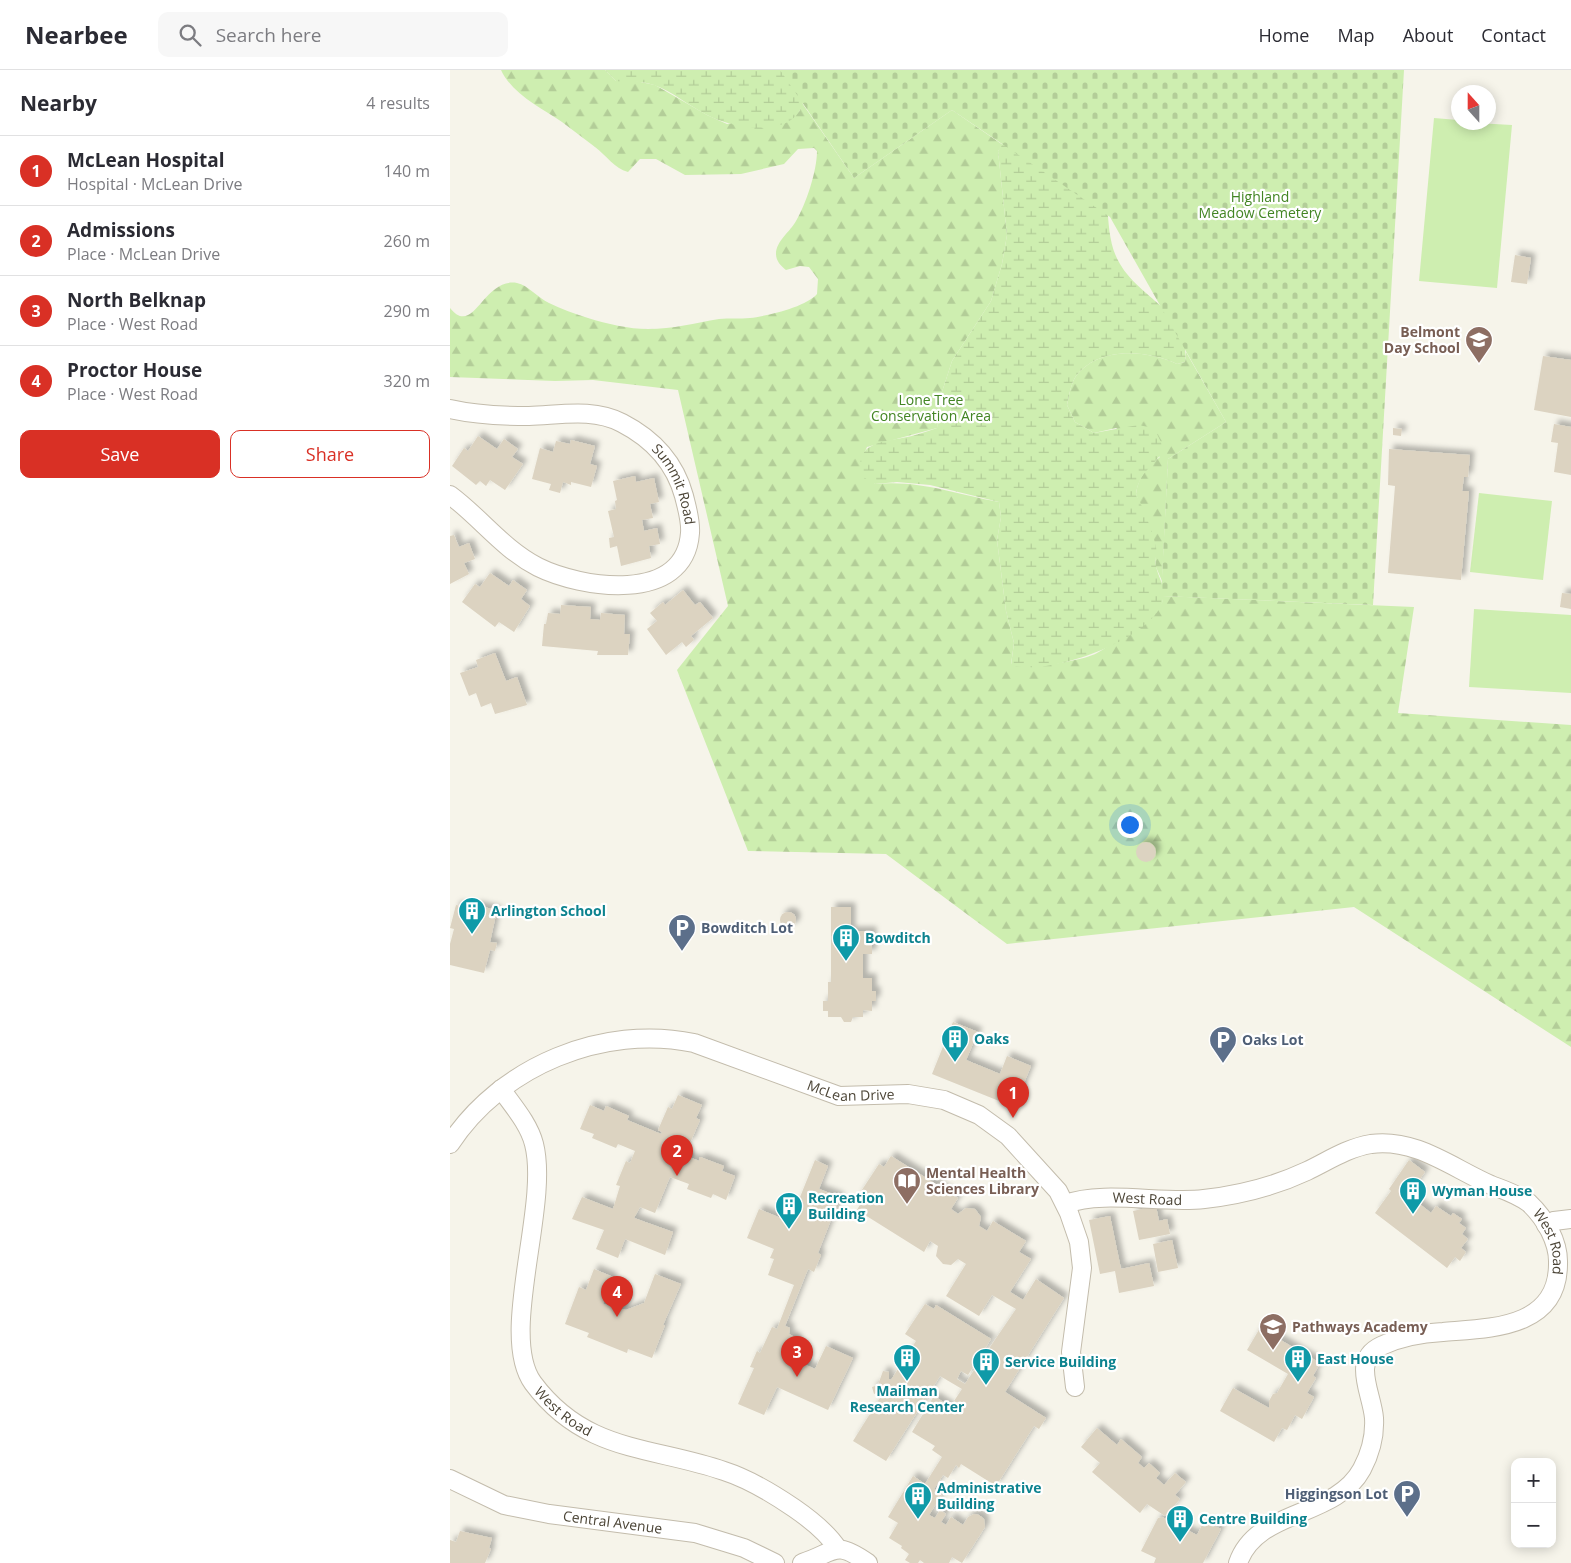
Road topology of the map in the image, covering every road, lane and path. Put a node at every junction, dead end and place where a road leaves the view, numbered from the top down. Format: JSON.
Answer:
{"nodes":[{"id":1,"x":450,"y":409,"type":"edge"},
{"id":2,"x":450,"y":496,"type":"edge"},
{"id":3,"x":501,"y":1090,"type":"junction"},
{"id":4,"x":450,"y":1144,"type":"edge"},
{"id":5,"x":1066,"y":1204,"type":"junction"},
{"id":6,"x":1571,"y":1219,"type":"edge"},
{"id":7,"x":1546,"y":1225,"type":"junction"},
{"id":8,"x":1075,"y":1387,"type":"dead end"},
{"id":9,"x":450,"y":1479,"type":"edge"},
{"id":10,"x":838,"y":1549,"type":"junction"},
{"id":11,"x":775,"y":1563,"type":"edge"},
{"id":12,"x":802,"y":1563,"type":"edge"},
{"id":13,"x":868,"y":1563,"type":"edge"},
{"id":14,"x":1238,"y":1563,"type":"edge"}],
"edges":[{"from":1,"to":2,"type":"street","name":"Summit Road"},
{"from":3,"to":4,"type":"street","name":"McLean Drive"},
{"from":3,"to":5,"type":"street","name":"McLean Drive"},
{"from":3,"to":10,"type":"street","name":"West Road"},
{"from":5,"to":7,"type":"street","name":"West Road"},
{"from":5,"to":8,"type":"street","name":"McLean Drive"},
{"from":6,"to":7,"type":"street"},
{"from":7,"to":14,"type":"street","name":"West Road"},
{"from":9,"to":11,"type":"street","name":"Central Avenue"},
{"from":10,"to":12,"type":"street"},
{"from":10,"to":13,"type":"street","name":"West Road"}]}
